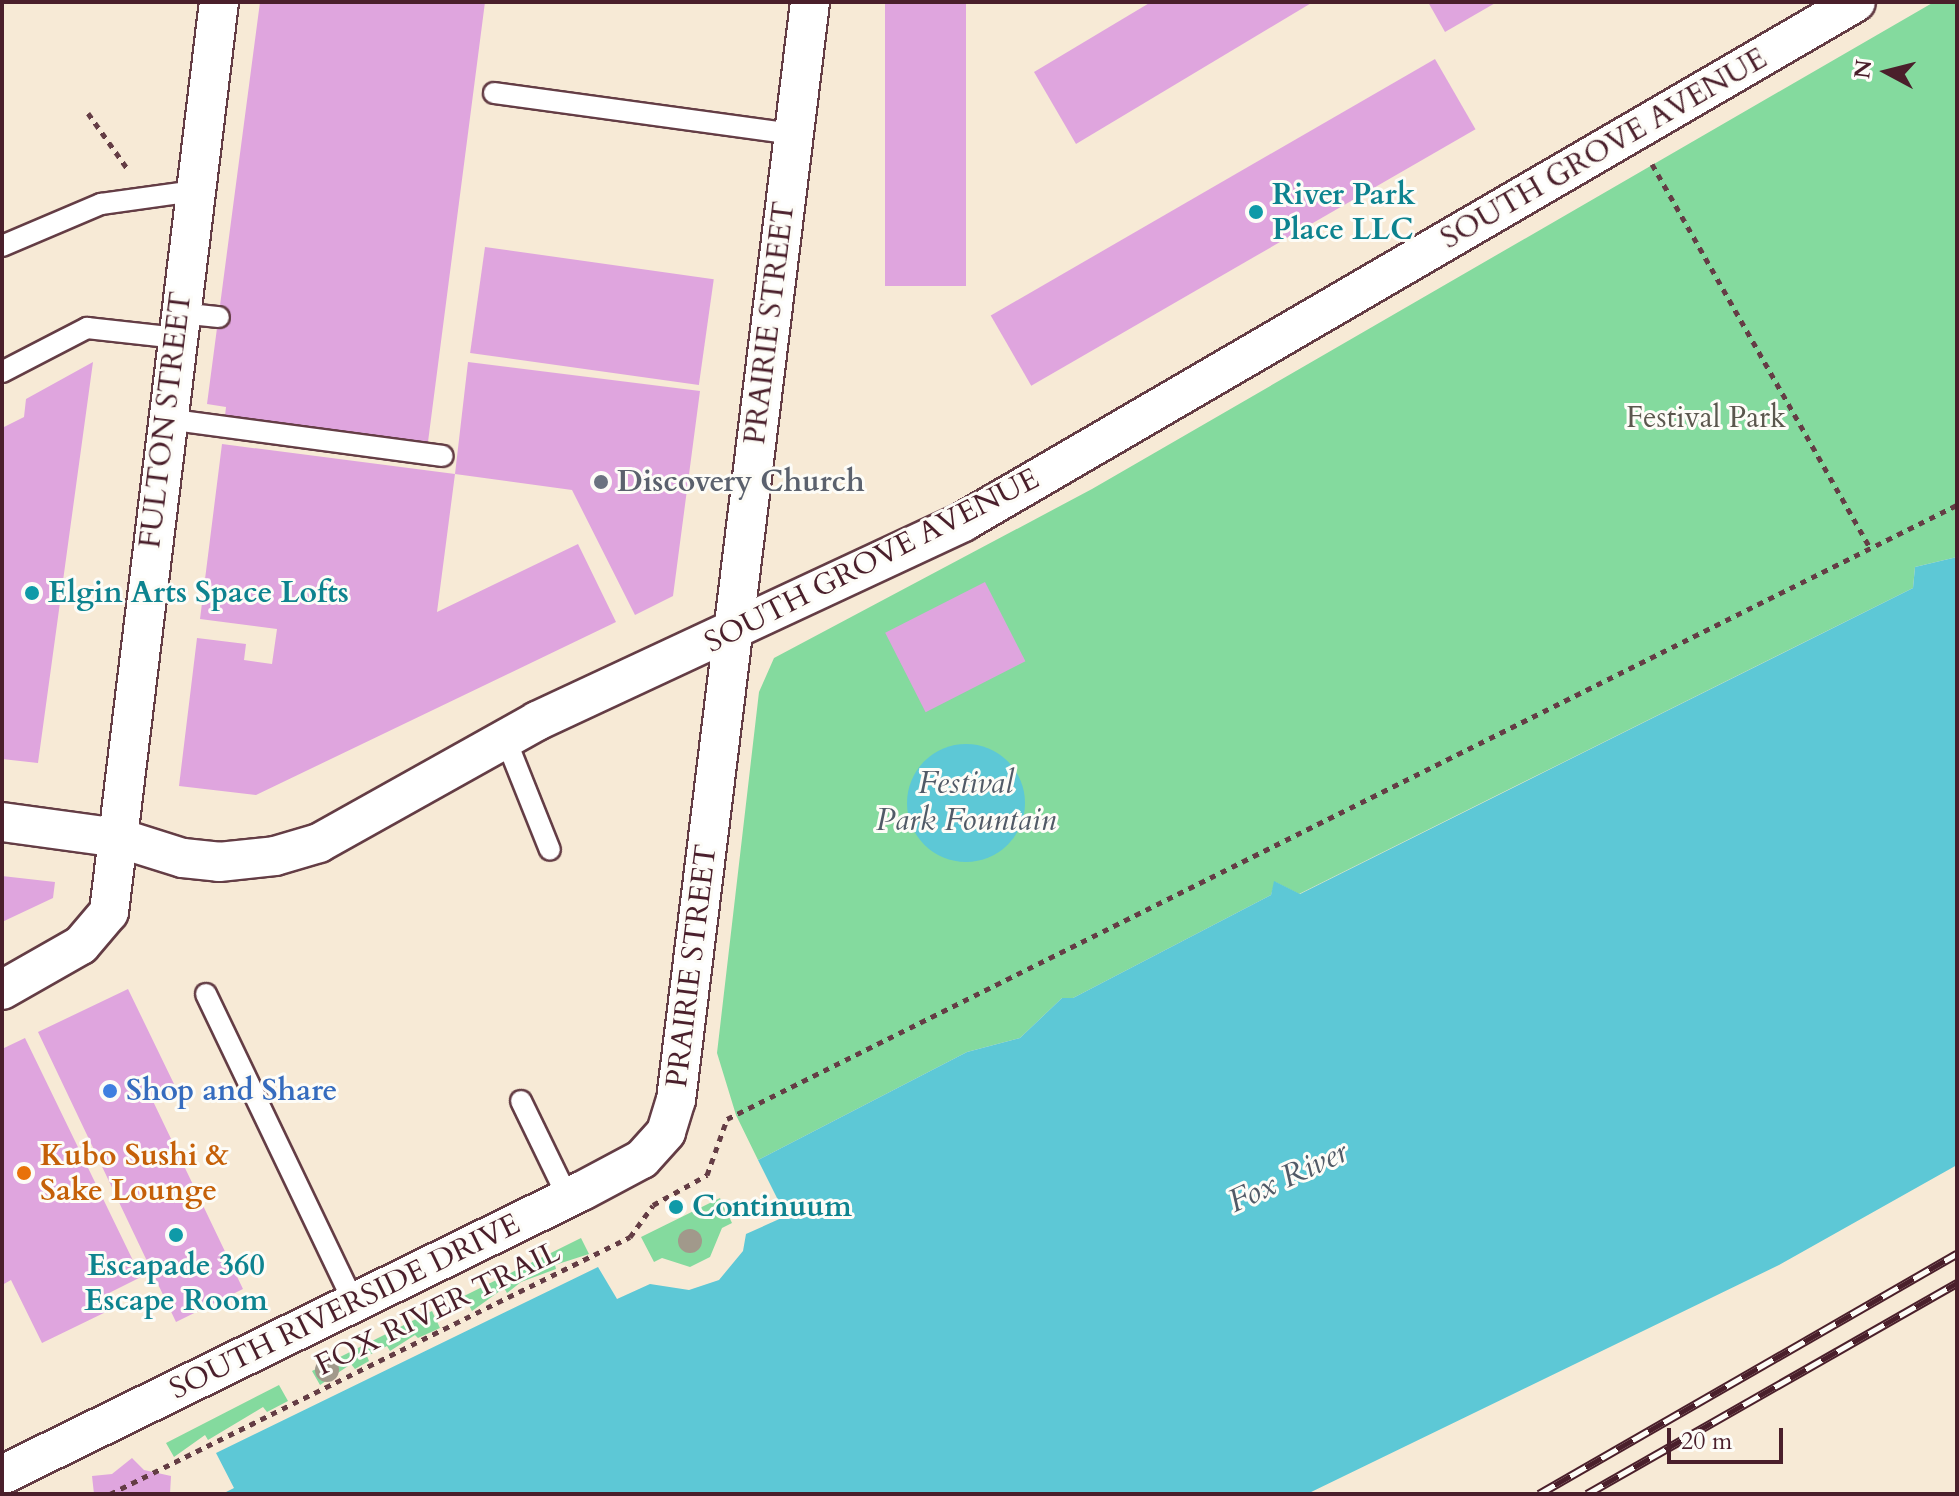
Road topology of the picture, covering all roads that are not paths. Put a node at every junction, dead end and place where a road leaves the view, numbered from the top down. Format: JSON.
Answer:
{"nodes":[{"id":1,"x":219,"y":2,"type":"edge"},
{"id":2,"x":1856,"y":2,"type":"edge"},
{"id":3,"x":805,"y":3,"type":"edge"},
{"id":4,"x":494,"y":93,"type":"dead end"},
{"id":5,"x":793,"y":134,"type":"junction"},
{"id":6,"x":195,"y":191,"type":"junction"},
{"id":7,"x":2,"y":246,"type":"edge"},
{"id":8,"x":219,"y":317,"type":"dead end"},
{"id":9,"x":178,"y":326,"type":"junction"},
{"id":10,"x":2,"y":372,"type":"edge"},
{"id":11,"x":166,"y":419,"type":"junction"},
{"id":12,"x":443,"y":456,"type":"dead end"},
{"id":13,"x":733,"y":633,"type":"junction"},
{"id":14,"x":506,"y":740,"type":"junction"},
{"id":15,"x":2,"y":822,"type":"edge"},
{"id":16,"x":119,"y":838,"type":"junction"},
{"id":17,"x":550,"y":850,"type":"dead end"},
{"id":18,"x":2,"y":990,"type":"edge"},
{"id":19,"x":206,"y":994,"type":"dead end"},
{"id":20,"x":521,"y":1101,"type":"dead end"},
{"id":21,"x":672,"y":1120,"type":"joint"},
{"id":22,"x":568,"y":1198,"type":"junction"},
{"id":23,"x":353,"y":1301,"type":"junction"},
{"id":24,"x":2,"y":1475,"type":"edge"}],
"edges":[{"from":1,"to":6,"type":"street","name":"FULTON STREET"},
{"from":2,"to":13,"type":"street","name":"SOUTH GROVE AVENUE"},
{"from":3,"to":5,"type":"street","name":"PRAIRIE STREET"},
{"from":4,"to":5,"type":"lane"},
{"from":5,"to":13,"type":"street","name":"PRAIRIE STREET"},
{"from":6,"to":7,"type":"lane"},
{"from":6,"to":9,"type":"street","name":"FULTON STREET"},
{"from":8,"to":9,"type":"lane"},
{"from":9,"to":10,"type":"lane"},
{"from":9,"to":11,"type":"street","name":"FULTON STREET"},
{"from":11,"to":12,"type":"lane"},
{"from":11,"to":16,"type":"street","name":"FULTON STREET"},
{"from":13,"to":14,"type":"street","name":"SOUTH GROVE AVENUE"},
{"from":13,"to":21,"type":"street","name":"PRAIRIE STREET"},
{"from":14,"to":16,"type":"street","name":"SOUTH GROVE AVENUE"},
{"from":14,"to":17,"type":"lane"},
{"from":15,"to":16,"type":"street","name":"SOUTH GROVE AVENUE"},
{"from":16,"to":18,"type":"street"},
{"from":19,"to":23,"type":"lane"},
{"from":20,"to":22,"type":"lane"},
{"from":21,"to":22,"type":"street","name":"SOUTH RIVERSIDE DRIVE"},
{"from":22,"to":23,"type":"street","name":"SOUTH RIVERSIDE DRIVE"},
{"from":23,"to":24,"type":"street","name":"SOUTH RIVERSIDE DRIVE"}]}
